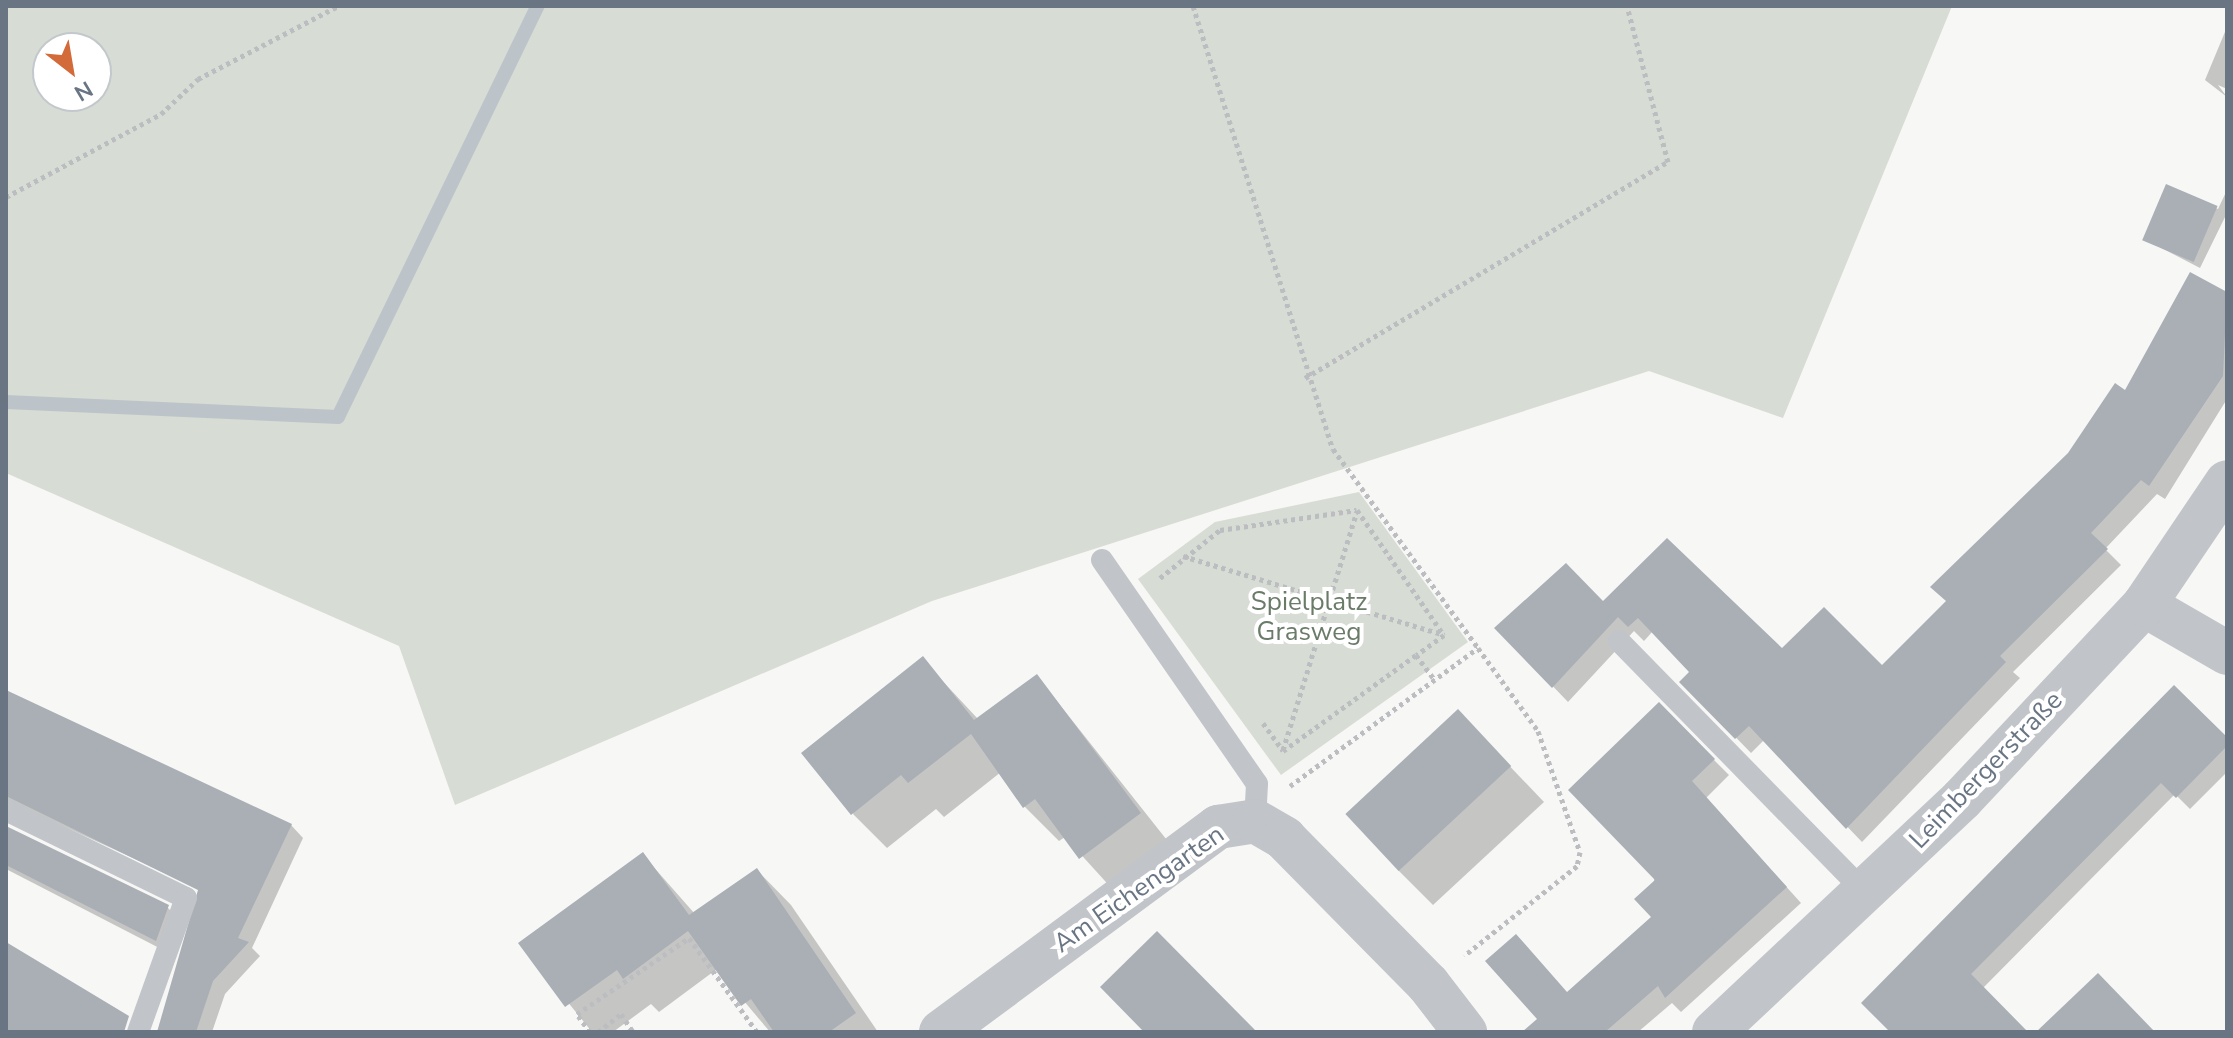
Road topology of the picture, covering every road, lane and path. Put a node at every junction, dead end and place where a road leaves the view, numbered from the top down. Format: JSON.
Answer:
{"nodes":[{"id":1,"x":338,"y":6,"type":"edge"},
{"id":2,"x":1193,"y":6,"type":"edge"},
{"id":3,"x":1627,"y":6,"type":"edge"},
{"id":4,"x":6,"y":197,"type":"edge"},
{"id":5,"x":1305,"y":378,"type":"junction"},
{"id":6,"x":2227,"y":482,"type":"edge"},
{"id":7,"x":1357,"y":510,"type":"junction"},
{"id":8,"x":1182,"y":556,"type":"junction"},
{"id":9,"x":1102,"y":560,"type":"dead end"},
{"id":10,"x":1166,"y":587,"type":"dead end"},
{"id":11,"x":1326,"y":600,"type":"junction"},
{"id":12,"x":2144,"y":605,"type":"junction"},
{"id":13,"x":1444,"y":635,"type":"junction"},
{"id":14,"x":1619,"y":641,"type":"dead end"},
{"id":15,"x":1478,"y":648,"type":"junction"},
{"id":16,"x":2227,"y":653,"type":"edge"},
{"id":17,"x":1416,"y":655,"type":"junction"},
{"id":18,"x":1435,"y":680,"type":"junction"},
{"id":19,"x":1256,"y":713,"type":"dead end"},
{"id":20,"x":1283,"y":751,"type":"junction"},
{"id":21,"x":6,"y":810,"type":"edge"},
{"id":22,"x":1255,"y":821,"type":"junction"},
{"id":23,"x":1865,"y":892,"type":"junction"},
{"id":24,"x":1428,"y":984,"type":"junction"},
{"id":25,"x":138,"y":1032,"type":"edge"},
{"id":26,"x":590,"y":1032,"type":"edge"},
{"id":27,"x":598,"y":1032,"type":"edge"},
{"id":28,"x":633,"y":1032,"type":"edge"},
{"id":29,"x":757,"y":1032,"type":"edge"},
{"id":30,"x":941,"y":1032,"type":"edge"},
{"id":31,"x":1465,"y":1032,"type":"edge"},
{"id":32,"x":1714,"y":1032,"type":"edge"}],
"edges":[{"from":1,"to":4,"type":"path"},
{"from":2,"to":5,"type":"path"},
{"from":3,"to":5,"type":"path"},
{"from":5,"to":15,"type":"path"},
{"from":6,"to":12,"type":"street","name":"Leimbergerstraße"},
{"from":7,"to":8,"type":"path"},
{"from":7,"to":11,"type":"path"},
{"from":7,"to":13,"type":"path"},
{"from":8,"to":10,"type":"path"},
{"from":8,"to":11,"type":"path"},
{"from":9,"to":22,"type":"lane"},
{"from":11,"to":13,"type":"path"},
{"from":11,"to":20,"type":"path"},
{"from":12,"to":16,"type":"street"},
{"from":12,"to":23,"type":"street","name":"Leimbergerstraße"},
{"from":13,"to":17,"type":"path"},
{"from":14,"to":23,"type":"lane"},
{"from":15,"to":18,"type":"path"},
{"from":15,"to":24,"type":"path"},
{"from":17,"to":18,"type":"path"},
{"from":17,"to":20,"type":"path"},
{"from":18,"to":22,"type":"path"},
{"from":19,"to":20,"type":"path"},
{"from":21,"to":25,"type":"lane"},
{"from":22,"to":24,"type":"street","name":"Am Eichengarten"},
{"from":22,"to":30,"type":"street","name":"Am Eichengarten"},
{"from":23,"to":32,"type":"street","name":"Leimbergerstraße"},
{"from":24,"to":31,"type":"street","name":"Am Eichengarten"},
{"from":26,"to":29,"type":"path"},
{"from":27,"to":28,"type":"path"}]}
